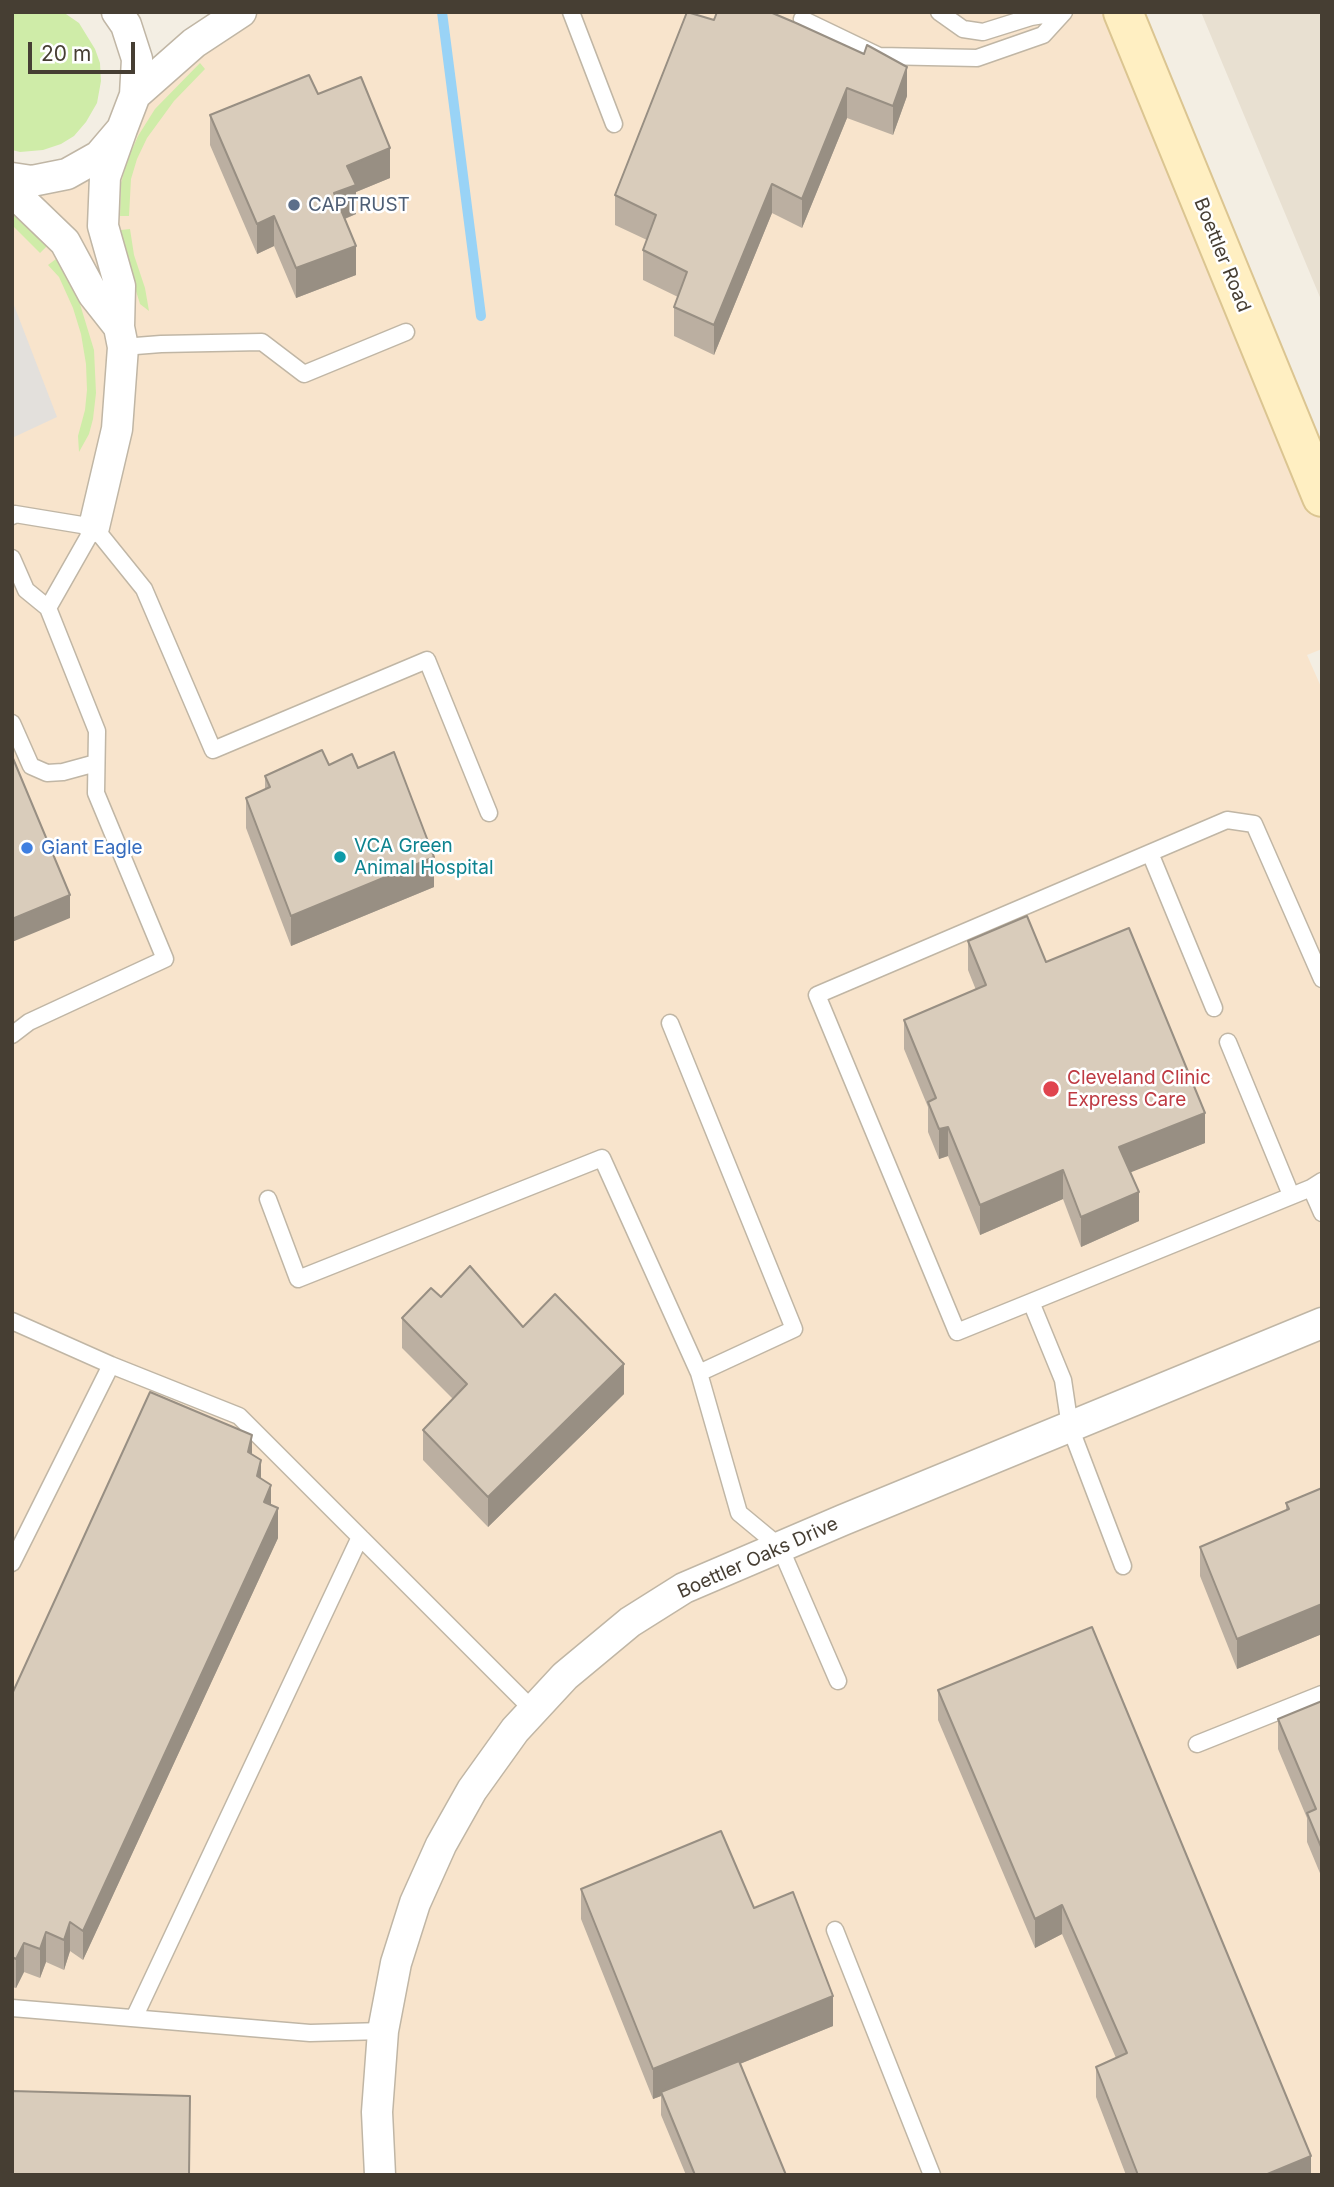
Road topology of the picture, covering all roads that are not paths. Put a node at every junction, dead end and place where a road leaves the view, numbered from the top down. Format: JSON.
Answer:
{"nodes":[{"id":1,"x":117,"y":12,"type":"edge"},
{"id":2,"x":241,"y":12,"type":"edge"},
{"id":3,"x":572,"y":12,"type":"edge"},
{"id":4,"x":939,"y":12,"type":"edge"},
{"id":5,"x":1062,"y":12,"type":"edge"},
{"id":6,"x":1123,"y":12,"type":"edge"},
{"id":7,"x":802,"y":19,"type":"dead end"},
{"id":8,"x":135,"y":95,"type":"junction"},
{"id":9,"x":614,"y":124,"type":"dead end"},
{"id":10,"x":122,"y":129,"type":"junction"},
{"id":11,"x":12,"y":178,"type":"edge"},
{"id":12,"x":12,"y":191,"type":"edge"},
{"id":13,"x":406,"y":332,"type":"dead end"},
{"id":14,"x":121,"y":337,"type":"junction"},
{"id":15,"x":1322,"y":497,"type":"edge"},
{"id":16,"x":12,"y":516,"type":"edge"},
{"id":17,"x":94,"y":527,"type":"junction"},
{"id":18,"x":12,"y":558,"type":"edge"},
{"id":19,"x":48,"y":608,"type":"junction"},
{"id":20,"x":12,"y":723,"type":"edge"},
{"id":21,"x":96,"y":764,"type":"junction"},
{"id":22,"x":489,"y":813,"type":"dead end"},
{"id":23,"x":1150,"y":853,"type":"junction"},
{"id":24,"x":1322,"y":979,"type":"edge"},
{"id":25,"x":1214,"y":1008,"type":"dead end"},
{"id":26,"x":670,"y":1023,"type":"dead end"},
{"id":27,"x":12,"y":1035,"type":"edge"},
{"id":28,"x":1228,"y":1041,"type":"dead end"},
{"id":29,"x":1316,"y":1184,"type":"edge"},
{"id":30,"x":1291,"y":1195,"type":"junction"},
{"id":31,"x":268,"y":1199,"type":"dead end"},
{"id":32,"x":1322,"y":1213,"type":"edge"},
{"id":33,"x":1031,"y":1302,"type":"junction"},
{"id":34,"x":13,"y":1323,"type":"edge"},
{"id":35,"x":1322,"y":1323,"type":"edge"},
{"id":36,"x":111,"y":1365,"type":"junction"},
{"id":37,"x":699,"y":1373,"type":"junction"},
{"id":38,"x":1070,"y":1427,"type":"junction"},
{"id":39,"x":360,"y":1536,"type":"junction"},
{"id":40,"x":780,"y":1547,"type":"junction"},
{"id":41,"x":12,"y":1563,"type":"edge"},
{"id":42,"x":1123,"y":1566,"type":"dead end"},
{"id":43,"x":838,"y":1681,"type":"dead end"},
{"id":44,"x":1322,"y":1694,"type":"edge"},
{"id":45,"x":533,"y":1710,"type":"junction"},
{"id":46,"x":1197,"y":1744,"type":"dead end"},
{"id":47,"x":835,"y":1930,"type":"dead end"},
{"id":48,"x":12,"y":2008,"type":"edge"},
{"id":49,"x":134,"y":2018,"type":"junction"},
{"id":50,"x":383,"y":2031,"type":"junction"},
{"id":51,"x":380,"y":2175,"type":"edge"},
{"id":52,"x":932,"y":2175,"type":"edge"}],
"edges":[{"from":1,"to":8,"type":"street"},
{"from":2,"to":8,"type":"street"},
{"from":3,"to":9,"type":"lane"},
{"from":4,"to":5,"type":"lane"},
{"from":5,"to":7,"type":"lane"},
{"from":6,"to":15,"type":"street","name":"Boettler Road"},
{"from":8,"to":10,"type":"street"},
{"from":10,"to":11,"type":"street"},
{"from":10,"to":14,"type":"street"},
{"from":12,"to":14,"type":"street"},
{"from":13,"to":14,"type":"lane"},
{"from":14,"to":17,"type":"street"},
{"from":16,"to":17,"type":"lane"},
{"from":17,"to":19,"type":"lane"},
{"from":17,"to":22,"type":"lane"},
{"from":18,"to":19,"type":"lane"},
{"from":19,"to":21,"type":"lane"},
{"from":20,"to":21,"type":"lane"},
{"from":21,"to":27,"type":"lane"},
{"from":23,"to":24,"type":"lane"},
{"from":23,"to":25,"type":"lane"},
{"from":23,"to":33,"type":"lane"},
{"from":26,"to":37,"type":"lane"},
{"from":28,"to":30,"type":"lane"},
{"from":29,"to":30,"type":"lane"},
{"from":29,"to":32,"type":"lane"},
{"from":30,"to":33,"type":"lane"},
{"from":31,"to":37,"type":"lane"},
{"from":33,"to":38,"type":"lane"},
{"from":34,"to":36,"type":"lane"},
{"from":35,"to":38,"type":"street","name":"Boettler Oaks Drive"},
{"from":36,"to":39,"type":"lane"},
{"from":36,"to":41,"type":"lane"},
{"from":37,"to":40,"type":"lane"},
{"from":38,"to":40,"type":"street","name":"Boettler Oaks Drive"},
{"from":38,"to":42,"type":"lane"},
{"from":39,"to":45,"type":"lane"},
{"from":39,"to":49,"type":"lane"},
{"from":40,"to":43,"type":"lane"},
{"from":40,"to":45,"type":"street","name":"Boettler Oaks Drive"},
{"from":44,"to":46,"type":"lane"},
{"from":45,"to":50,"type":"street","name":"Boettler Oaks Drive"},
{"from":47,"to":52,"type":"lane"},
{"from":48,"to":49,"type":"lane"},
{"from":49,"to":50,"type":"lane"},
{"from":50,"to":51,"type":"street","name":"Boettler Oaks Drive"}]}
